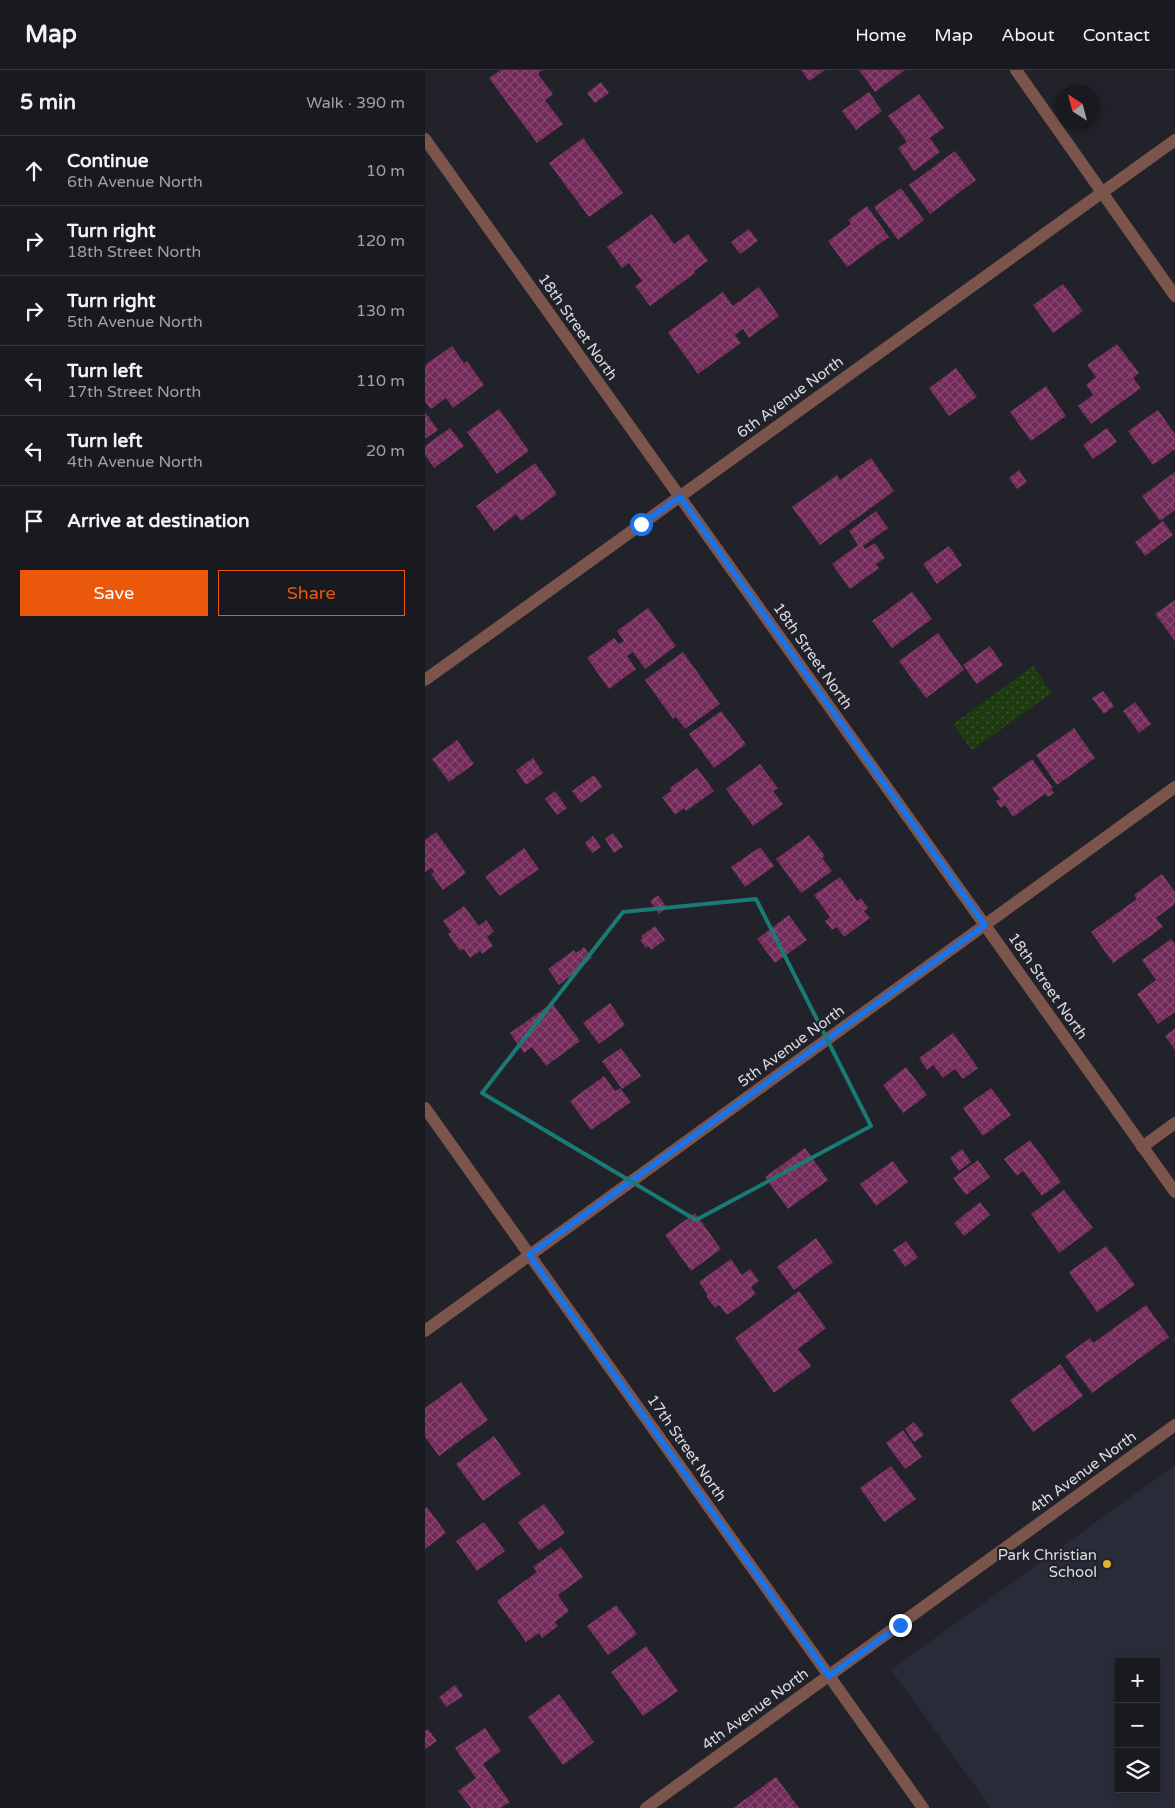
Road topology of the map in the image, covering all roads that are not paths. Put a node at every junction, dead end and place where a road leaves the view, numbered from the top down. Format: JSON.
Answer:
{"nodes":[{"id":1,"x":1016,"y":70,"type":"edge"},
{"id":2,"x":425,"y":139,"type":"edge"},
{"id":3,"x":1175,"y":140,"type":"edge"},
{"id":4,"x":1102,"y":193,"type":"junction"},
{"id":5,"x":1175,"y":296,"type":"edge"},
{"id":6,"x":680,"y":497,"type":"junction"},
{"id":7,"x":425,"y":680,"type":"edge"},
{"id":8,"x":1175,"y":787,"type":"edge"},
{"id":9,"x":985,"y":925,"type":"junction"},
{"id":10,"x":425,"y":1108,"type":"edge"},
{"id":11,"x":1175,"y":1124,"type":"edge"},
{"id":12,"x":1142,"y":1147,"type":"junction"},
{"id":13,"x":1175,"y":1192,"type":"edge"},
{"id":14,"x":529,"y":1255,"type":"junction"},
{"id":15,"x":425,"y":1331,"type":"edge"},
{"id":16,"x":1175,"y":1426,"type":"edge"},
{"id":17,"x":829,"y":1676,"type":"junction"},
{"id":18,"x":646,"y":1808,"type":"edge"},
{"id":19,"x":923,"y":1808,"type":"edge"}],
"edges":[{"from":1,"to":4,"type":"street"},
{"from":2,"to":6,"type":"street","name":"18th Street North"},
{"from":3,"to":4,"type":"street","name":"6th Avenue North"},
{"from":4,"to":5,"type":"street"},
{"from":4,"to":6,"type":"street","name":"6th Avenue North"},
{"from":6,"to":7,"type":"street","name":"6th Avenue North"},
{"from":6,"to":9,"type":"street","name":"18th Street North"},
{"from":8,"to":9,"type":"street","name":"5th Avenue North"},
{"from":9,"to":12,"type":"street","name":"18th Street North"},
{"from":9,"to":14,"type":"street","name":"5th Avenue North"},
{"from":10,"to":14,"type":"street","name":"17th Street North"},
{"from":11,"to":12,"type":"street"},
{"from":12,"to":13,"type":"street","name":"18th Street North"},
{"from":14,"to":15,"type":"street","name":"5th Avenue North"},
{"from":14,"to":17,"type":"street","name":"17th Street North"},
{"from":16,"to":17,"type":"street","name":"4th Avenue North"},
{"from":17,"to":18,"type":"street","name":"4th Avenue North"},
{"from":17,"to":19,"type":"street","name":"17th Street North"}]}
